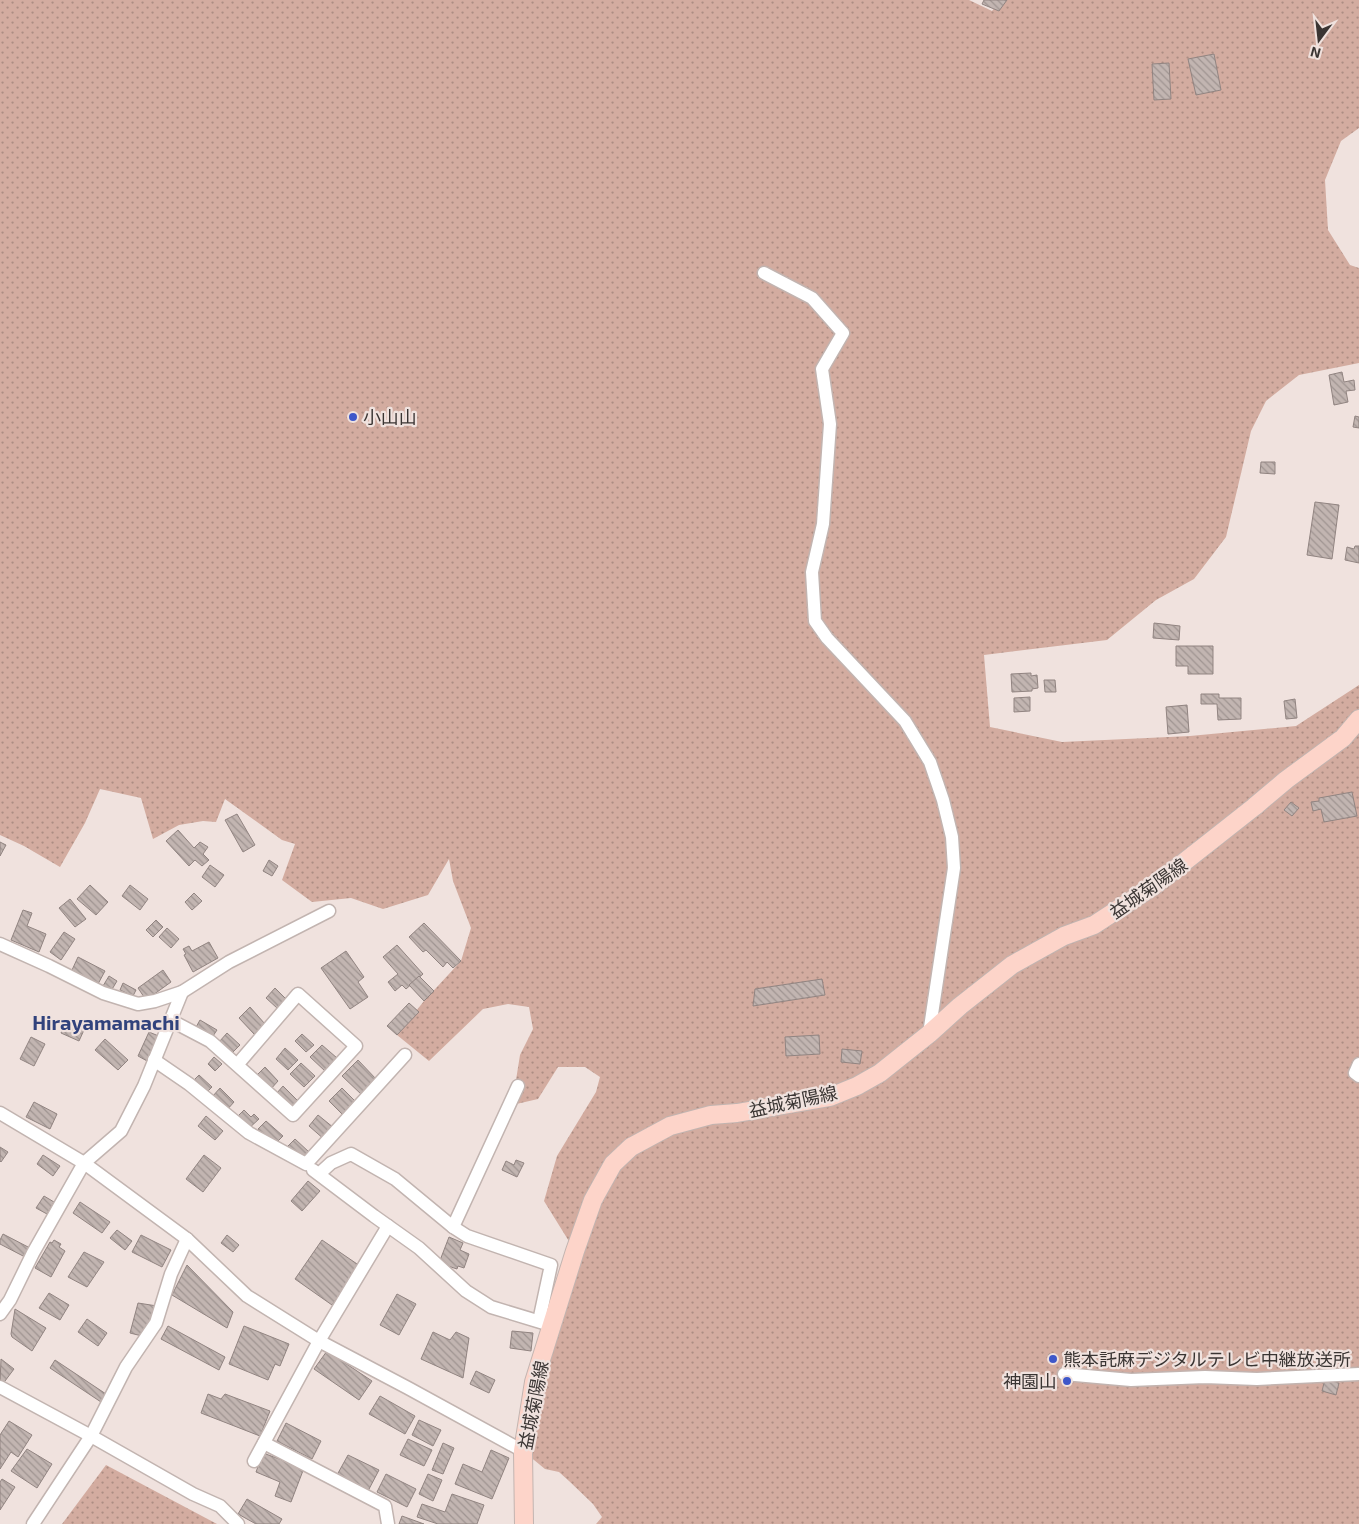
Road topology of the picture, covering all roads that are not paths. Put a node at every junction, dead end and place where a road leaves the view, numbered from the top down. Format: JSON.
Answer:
{"nodes":[{"id":1,"x":764,"y":273,"type":"dead end"},
{"id":2,"x":1359,"y":719,"type":"edge"},
{"id":3,"x":330,"y":911,"type":"dead end"},
{"id":4,"x":0,"y":944,"type":"edge"},
{"id":5,"x":182,"y":992,"type":"junction"},
{"id":6,"x":170,"y":1020,"type":"junction"},
{"id":7,"x":929,"y":1034,"type":"junction"},
{"id":8,"x":405,"y":1055,"type":"dead end"},
{"id":9,"x":154,"y":1060,"type":"junction"},
{"id":10,"x":1359,"y":1064,"type":"edge"},
{"id":11,"x":237,"y":1065,"type":"junction"},
{"id":12,"x":1359,"y":1076,"type":"edge"},
{"id":13,"x":518,"y":1086,"type":"dead end"},
{"id":14,"x":0,"y":1113,"type":"edge"},
{"id":15,"x":84,"y":1163,"type":"junction"},
{"id":16,"x":306,"y":1164,"type":"junction"},
{"id":17,"x":319,"y":1174,"type":"junction"},
{"id":18,"x":388,"y":1226,"type":"junction"},
{"id":19,"x":453,"y":1228,"type":"junction"},
{"id":20,"x":187,"y":1239,"type":"junction"},
{"id":21,"x":0,"y":1314,"type":"edge"},
{"id":22,"x":545,"y":1323,"type":"junction"},
{"id":23,"x":320,"y":1341,"type":"junction"},
{"id":24,"x":1064,"y":1374,"type":"dead end"},
{"id":25,"x":1359,"y":1374,"type":"edge"},
{"id":26,"x":0,"y":1388,"type":"edge"},
{"id":27,"x":91,"y":1436,"type":"junction"},
{"id":28,"x":264,"y":1443,"type":"junction"},
{"id":29,"x":523,"y":1451,"type":"junction"},
{"id":30,"x":254,"y":1461,"type":"dead end"},
{"id":31,"x":33,"y":1524,"type":"edge"},
{"id":32,"x":238,"y":1524,"type":"edge"},
{"id":33,"x":388,"y":1524,"type":"edge"},
{"id":34,"x":524,"y":1524,"type":"edge"}],
"edges":[{"from":1,"to":7,"type":"street"},
{"from":2,"to":7,"type":"main road","name":"益城菊陽線"},
{"from":3,"to":5,"type":"street"},
{"from":4,"to":5,"type":"street"},
{"from":5,"to":6,"type":"street"},
{"from":6,"to":9,"type":"street"},
{"from":6,"to":11,"type":"street"},
{"from":7,"to":22,"type":"main road","name":"益城菊陽線"},
{"from":8,"to":16,"type":"street"},
{"from":9,"to":15,"type":"street"},
{"from":9,"to":16,"type":"street"},
{"from":10,"to":12,"type":"street"},
{"from":11,"to":11,"type":"street"},
{"from":13,"to":19,"type":"street"},
{"from":14,"to":15,"type":"street"},
{"from":15,"to":20,"type":"street"},
{"from":15,"to":21,"type":"street"},
{"from":16,"to":17,"type":"street"},
{"from":17,"to":18,"type":"street"},
{"from":17,"to":19,"type":"street"},
{"from":18,"to":22,"type":"street"},
{"from":18,"to":23,"type":"street"},
{"from":19,"to":22,"type":"street"},
{"from":20,"to":23,"type":"street"},
{"from":20,"to":27,"type":"street"},
{"from":22,"to":29,"type":"main road","name":"益城菊陽線"},
{"from":23,"to":28,"type":"street"},
{"from":23,"to":29,"type":"street"},
{"from":24,"to":25,"type":"street"},
{"from":26,"to":27,"type":"street"},
{"from":27,"to":31,"type":"street"},
{"from":27,"to":32,"type":"street"},
{"from":28,"to":30,"type":"street"},
{"from":28,"to":33,"type":"street"},
{"from":29,"to":34,"type":"main road","name":"益城菊陽線"}]}
